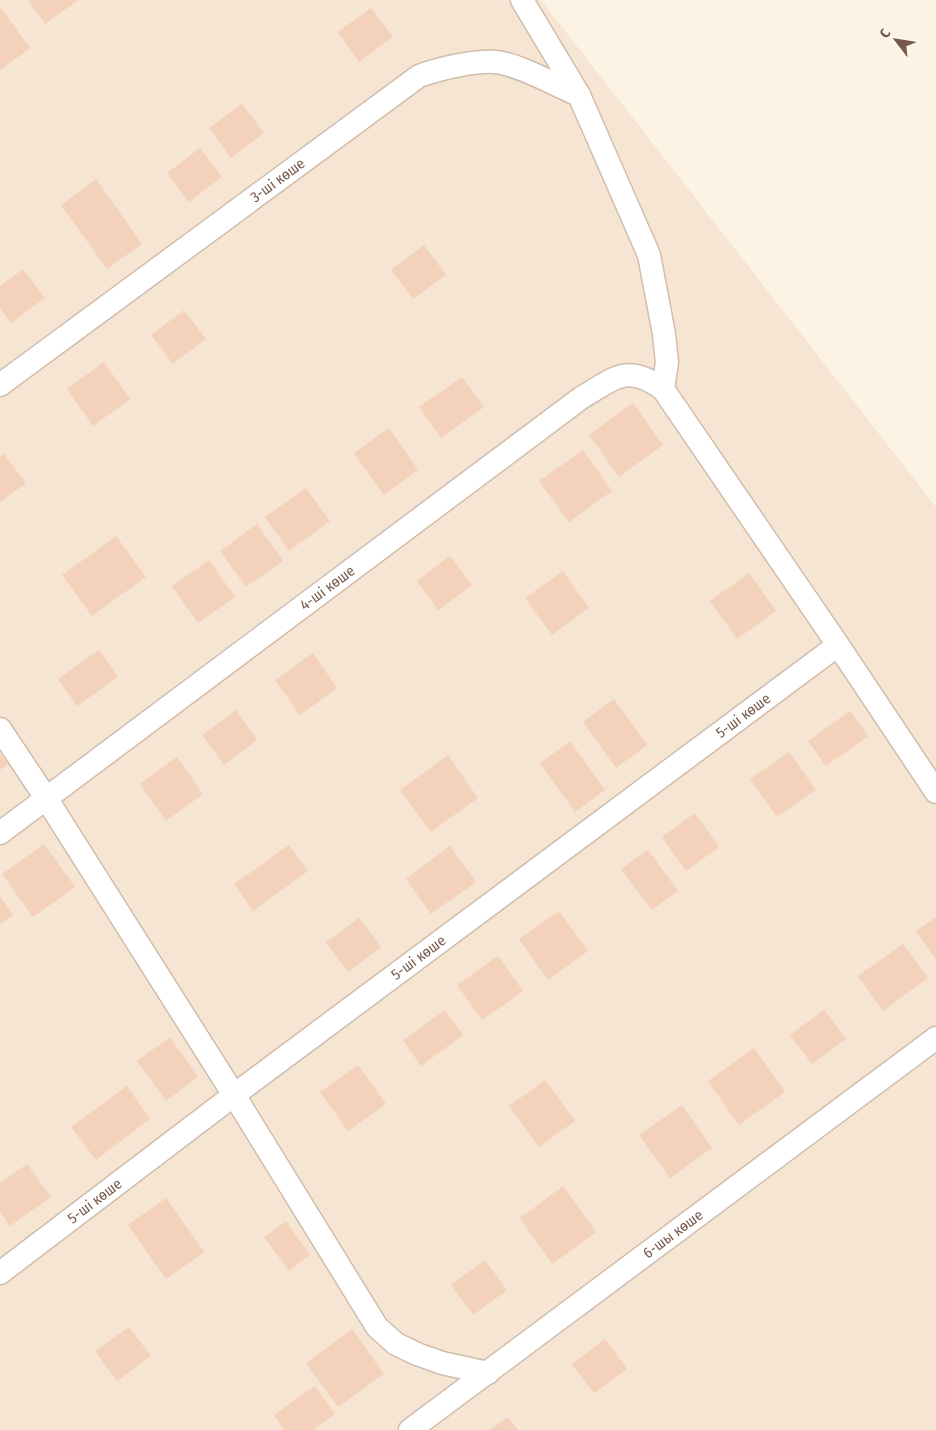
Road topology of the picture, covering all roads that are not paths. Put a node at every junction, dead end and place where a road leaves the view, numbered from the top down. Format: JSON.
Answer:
{"nodes":[{"id":1,"x":522,"y":0,"type":"edge"},
{"id":2,"x":579,"y":95,"type":"junction"},
{"id":3,"x":0,"y":385,"type":"edge"},
{"id":4,"x":663,"y":390,"type":"junction"},
{"id":5,"x":838,"y":645,"type":"junction"},
{"id":6,"x":0,"y":729,"type":"edge"},
{"id":7,"x":936,"y":792,"type":"edge"},
{"id":8,"x":46,"y":798,"type":"junction"},
{"id":9,"x":0,"y":833,"type":"edge"},
{"id":10,"x":936,"y":1038,"type":"edge"},
{"id":11,"x":234,"y":1095,"type":"junction"},
{"id":12,"x":0,"y":1273,"type":"edge"},
{"id":13,"x":488,"y":1373,"type":"junction"},
{"id":14,"x":410,"y":1430,"type":"edge"}],
"edges":[{"from":1,"to":2,"type":"street"},
{"from":2,"to":3,"type":"street","name":"3-ші көше"},
{"from":2,"to":4,"type":"street"},
{"from":4,"to":5,"type":"street"},
{"from":4,"to":8,"type":"street","name":"4-ші көше"},
{"from":5,"to":7,"type":"street"},
{"from":5,"to":11,"type":"street","name":"5-ші көше"},
{"from":6,"to":8,"type":"street"},
{"from":8,"to":9,"type":"street","name":"4-ші көше"},
{"from":8,"to":11,"type":"street"},
{"from":10,"to":13,"type":"street","name":"6-шы көше"},
{"from":11,"to":12,"type":"street","name":"5-ші көше"},
{"from":11,"to":13,"type":"street"},
{"from":13,"to":14,"type":"street","name":"6-шы көше"}]}
